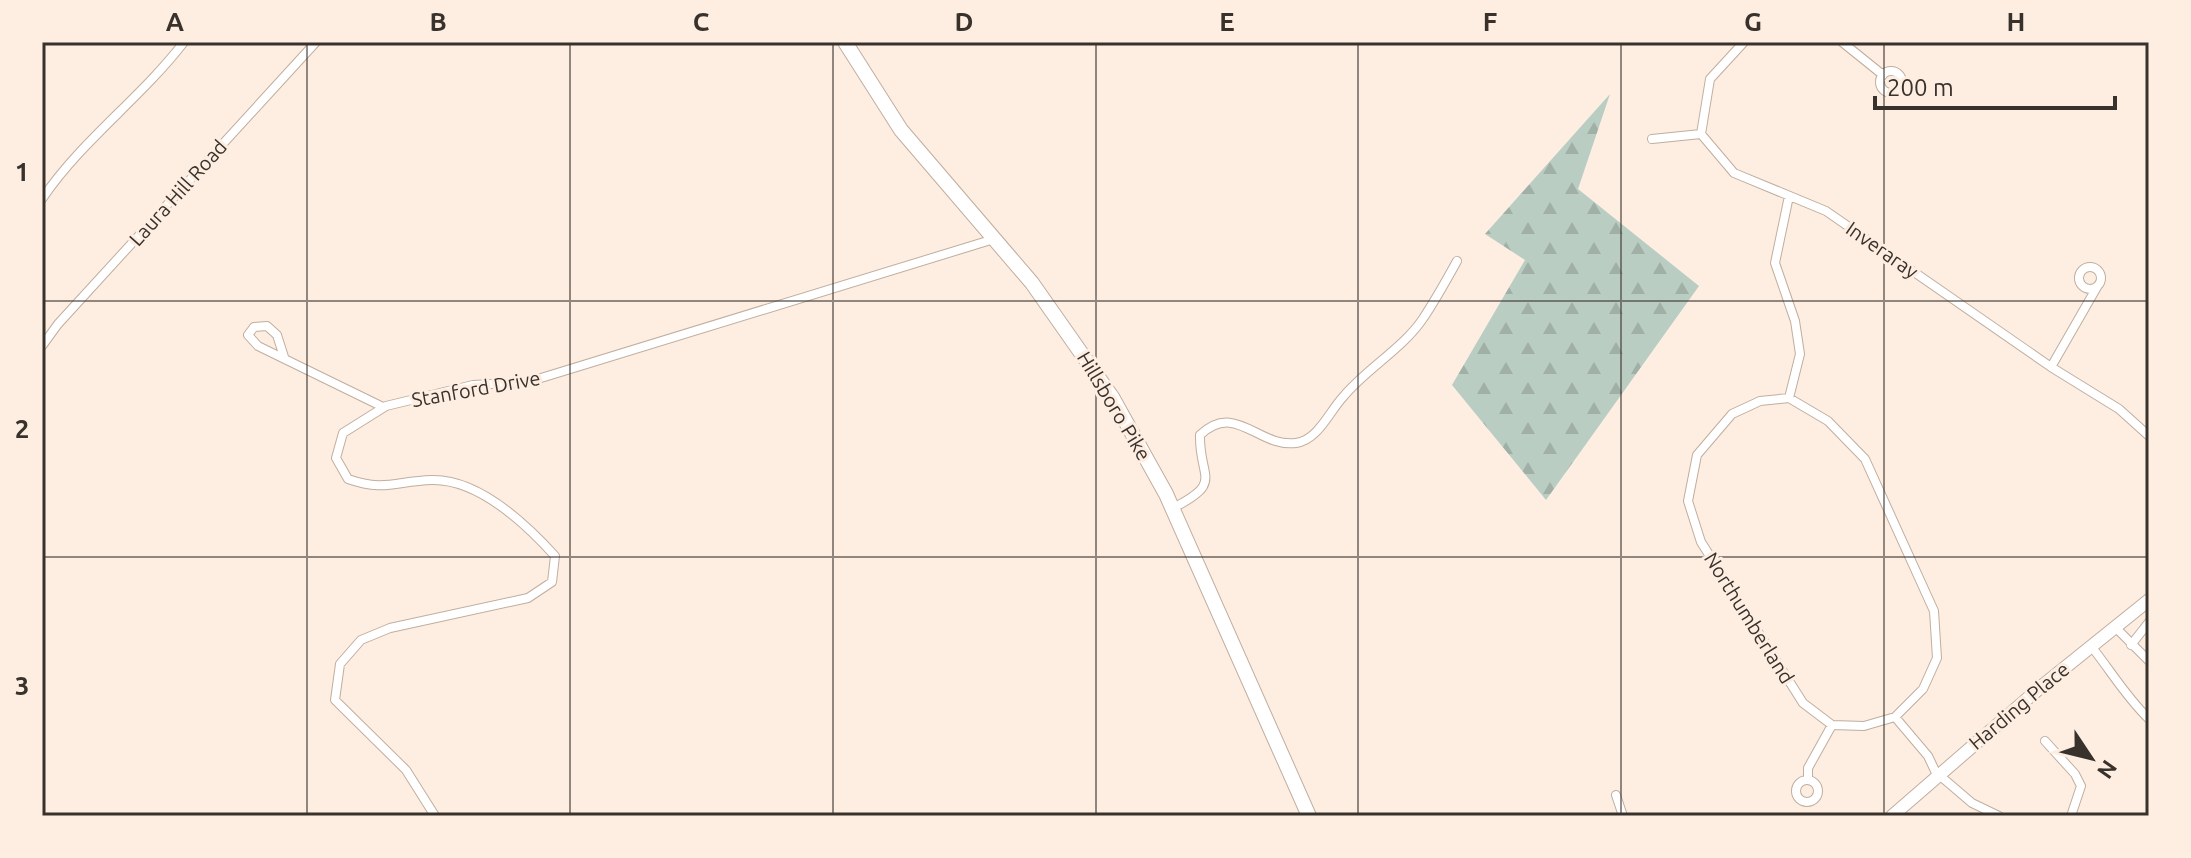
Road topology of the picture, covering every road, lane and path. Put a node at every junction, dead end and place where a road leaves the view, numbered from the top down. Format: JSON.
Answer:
{"nodes":[{"id":1,"x":184,"y":42,"type":"edge"},
{"id":2,"x":316,"y":42,"type":"edge"},
{"id":3,"x":845,"y":42,"type":"edge"},
{"id":4,"x":1744,"y":42,"type":"edge"},
{"id":5,"x":1842,"y":42,"type":"edge"},
{"id":6,"x":1883,"y":75,"type":"dead end"},
{"id":7,"x":1701,"y":134,"type":"junction"},
{"id":8,"x":1652,"y":139,"type":"dead end"},
{"id":9,"x":1789,"y":196,"type":"junction"},
{"id":10,"x":42,"y":199,"type":"edge"},
{"id":11,"x":996,"y":238,"type":"junction"},
{"id":12,"x":1457,"y":261,"type":"dead end"},
{"id":13,"x":2097,"y":287,"type":"dead end"},
{"id":14,"x":42,"y":346,"type":"edge"},
{"id":15,"x":284,"y":357,"type":"junction"},
{"id":16,"x":2051,"y":367,"type":"junction"},
{"id":17,"x":1789,"y":398,"type":"junction"},
{"id":18,"x":383,"y":407,"type":"junction"},
{"id":19,"x":2149,"y":436,"type":"edge"},
{"id":20,"x":1171,"y":509,"type":"junction"},
{"id":21,"x":2149,"y":600,"type":"edge"},
{"id":22,"x":2149,"y":622,"type":"edge"},
{"id":23,"x":2115,"y":627,"type":"junction"},
{"id":24,"x":2131,"y":645,"type":"junction"},
{"id":25,"x":2091,"y":646,"type":"junction"},
{"id":26,"x":2149,"y":661,"type":"edge"},
{"id":27,"x":1895,"y":717,"type":"junction"},
{"id":28,"x":2149,"y":719,"type":"edge"},
{"id":29,"x":1832,"y":725,"type":"junction"},
{"id":30,"x":2045,"y":741,"type":"dead end"},
{"id":31,"x":1938,"y":774,"type":"junction"},
{"id":32,"x":1808,"y":780,"type":"dead end"},
{"id":33,"x":1616,"y":795,"type":"dead end"},
{"id":34,"x":435,"y":816,"type":"edge"},
{"id":35,"x":1309,"y":816,"type":"edge"},
{"id":36,"x":1623,"y":816,"type":"edge"},
{"id":37,"x":1892,"y":816,"type":"edge"},
{"id":38,"x":1999,"y":816,"type":"edge"},
{"id":39,"x":2071,"y":816,"type":"edge"}],
"edges":[{"from":1,"to":10,"type":"street"},
{"from":2,"to":14,"type":"street","name":"Laura Hill Road"},
{"from":3,"to":11,"type":"main road","name":"Hillsboro Pike"},
{"from":4,"to":7,"type":"street"},
{"from":5,"to":6,"type":"street"},
{"from":7,"to":8,"type":"street"},
{"from":7,"to":9,"type":"street","name":"Inveraray"},
{"from":9,"to":16,"type":"street","name":"Inveraray"},
{"from":9,"to":17,"type":"street"},
{"from":11,"to":18,"type":"street","name":"Stanford Drive"},
{"from":11,"to":20,"type":"main road","name":"Hillsboro Pike"},
{"from":12,"to":20,"type":"street"},
{"from":13,"to":16,"type":"street"},
{"from":15,"to":15,"type":"street"},
{"from":15,"to":18,"type":"street"},
{"from":16,"to":19,"type":"street","name":"Inveraray"},
{"from":17,"to":27,"type":"street"},
{"from":17,"to":29,"type":"street","name":"Northumberland"},
{"from":18,"to":34,"type":"street","name":"Stanford Drive"},
{"from":20,"to":35,"type":"main road","name":"Hillsboro Pike"},
{"from":21,"to":23,"type":"main road","name":"Harding Place"},
{"from":22,"to":24,"type":"street"},
{"from":23,"to":24,"type":"street"},
{"from":23,"to":25,"type":"main road","name":"Harding Place"},
{"from":24,"to":26,"type":"street"},
{"from":25,"to":28,"type":"street"},
{"from":25,"to":31,"type":"main road","name":"Harding Place"},
{"from":27,"to":29,"type":"street"},
{"from":27,"to":31,"type":"street"},
{"from":29,"to":32,"type":"street"},
{"from":30,"to":39,"type":"street"},
{"from":31,"to":37,"type":"main road","name":"Harding Place"},
{"from":31,"to":38,"type":"street"},
{"from":33,"to":36,"type":"street"}]}
